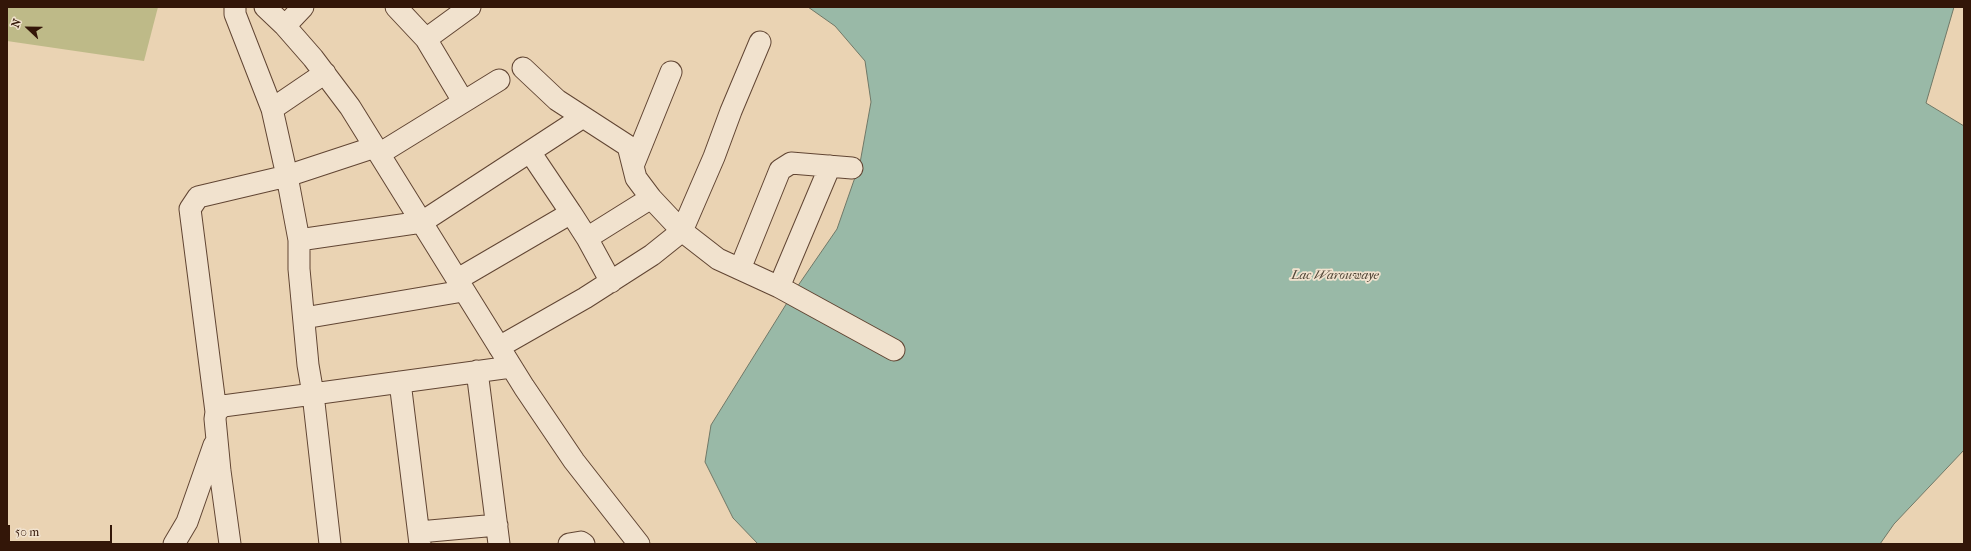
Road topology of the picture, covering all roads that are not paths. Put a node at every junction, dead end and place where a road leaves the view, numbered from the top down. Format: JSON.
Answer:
{"nodes":[{"id":1,"x":235,"y":7,"type":"edge"},
{"id":2,"x":265,"y":7,"type":"edge"},
{"id":3,"x":303,"y":7,"type":"edge"},
{"id":4,"x":396,"y":7,"type":"edge"},
{"id":5,"x":470,"y":7,"type":"edge"},
{"id":6,"x":285,"y":26,"type":"junction"},
{"id":7,"x":426,"y":39,"type":"junction"},
{"id":8,"x":760,"y":42,"type":"dead end"},
{"id":9,"x":523,"y":68,"type":"dead end"},
{"id":10,"x":671,"y":72,"type":"dead end"},
{"id":11,"x":325,"y":73,"type":"junction"},
{"id":12,"x":499,"y":80,"type":"dead end"},
{"id":13,"x":463,"y":101,"type":"junction"},
{"id":14,"x":272,"y":108,"type":"junction"},
{"id":15,"x":584,"y":117,"type":"junction"},
{"id":16,"x":377,"y":150,"type":"junction"},
{"id":17,"x":530,"y":152,"type":"junction"},
{"id":18,"x":633,"y":166,"type":"junction"},
{"id":19,"x":830,"y":166,"type":"junction"},
{"id":20,"x":852,"y":168,"type":"dead end"},
{"id":21,"x":288,"y":176,"type":"junction"},
{"id":22,"x":651,"y":198,"type":"junction"},
{"id":23,"x":571,"y":213,"type":"junction"},
{"id":24,"x":422,"y":222,"type":"junction"},
{"id":25,"x":682,"y":231,"type":"junction"},
{"id":26,"x":587,"y":238,"type":"junction"},
{"id":27,"x":300,"y":240,"type":"junction"},
{"id":28,"x":740,"y":269,"type":"junction"},
{"id":29,"x":611,"y":282,"type":"junction"},
{"id":30,"x":460,"y":285,"type":"junction"},
{"id":31,"x":779,"y":288,"type":"junction"},
{"id":32,"x":304,"y":318,"type":"junction"},
{"id":33,"x":499,"y":347,"type":"junction"},
{"id":34,"x":894,"y":350,"type":"dead end"},
{"id":35,"x":511,"y":367,"type":"junction"},
{"id":36,"x":477,"y":371,"type":"junction"},
{"id":37,"x":400,"y":382,"type":"junction"},
{"id":38,"x":313,"y":394,"type":"junction"},
{"id":39,"x":216,"y":412,"type":"junction"},
{"id":40,"x":216,"y":438,"type":"junction"},
{"id":41,"x":498,"y":535,"type":"edge"},
{"id":42,"x":419,"y":538,"type":"edge"},
{"id":43,"x":174,"y":544,"type":"edge"},
{"id":44,"x":230,"y":544,"type":"edge"},
{"id":45,"x":330,"y":544,"type":"edge"},
{"id":46,"x":569,"y":544,"type":"edge"},
{"id":47,"x":584,"y":544,"type":"edge"},
{"id":48,"x":640,"y":544,"type":"edge"}],
"edges":[{"from":1,"to":14,"type":"street"},
{"from":2,"to":6,"type":"street"},
{"from":3,"to":6,"type":"street"},
{"from":4,"to":7,"type":"street"},
{"from":5,"to":7,"type":"street"},
{"from":6,"to":11,"type":"street"},
{"from":7,"to":13,"type":"street"},
{"from":8,"to":25,"type":"street"},
{"from":9,"to":15,"type":"street"},
{"from":10,"to":18,"type":"street"},
{"from":11,"to":14,"type":"street"},
{"from":11,"to":16,"type":"street"},
{"from":12,"to":13,"type":"street"},
{"from":13,"to":16,"type":"street"},
{"from":14,"to":21,"type":"street"},
{"from":15,"to":17,"type":"street"},
{"from":15,"to":18,"type":"street"},
{"from":16,"to":21,"type":"street"},
{"from":16,"to":24,"type":"street"},
{"from":17,"to":23,"type":"street"},
{"from":17,"to":24,"type":"street"},
{"from":18,"to":22,"type":"street"},
{"from":19,"to":20,"type":"street"},
{"from":19,"to":28,"type":"street"},
{"from":19,"to":31,"type":"street"},
{"from":21,"to":27,"type":"street"},
{"from":21,"to":39,"type":"street"},
{"from":22,"to":25,"type":"street"},
{"from":22,"to":26,"type":"street"},
{"from":23,"to":26,"type":"street"},
{"from":23,"to":30,"type":"street"},
{"from":24,"to":27,"type":"street"},
{"from":24,"to":30,"type":"street"},
{"from":25,"to":28,"type":"street"},
{"from":25,"to":29,"type":"street"},
{"from":26,"to":29,"type":"street"},
{"from":27,"to":32,"type":"street"},
{"from":28,"to":31,"type":"street"},
{"from":29,"to":33,"type":"street"},
{"from":30,"to":32,"type":"street"},
{"from":30,"to":33,"type":"street"},
{"from":31,"to":34,"type":"street"},
{"from":32,"to":38,"type":"street"},
{"from":33,"to":35,"type":"street"},
{"from":35,"to":36,"type":"street"},
{"from":35,"to":48,"type":"street"},
{"from":36,"to":37,"type":"street"},
{"from":36,"to":41,"type":"street"},
{"from":37,"to":38,"type":"street"},
{"from":37,"to":42,"type":"street"},
{"from":38,"to":39,"type":"street"},
{"from":38,"to":45,"type":"street"},
{"from":39,"to":40,"type":"street"},
{"from":40,"to":43,"type":"street"},
{"from":40,"to":44,"type":"street"},
{"from":41,"to":42,"type":"street"},
{"from":46,"to":47,"type":"street"}]}
